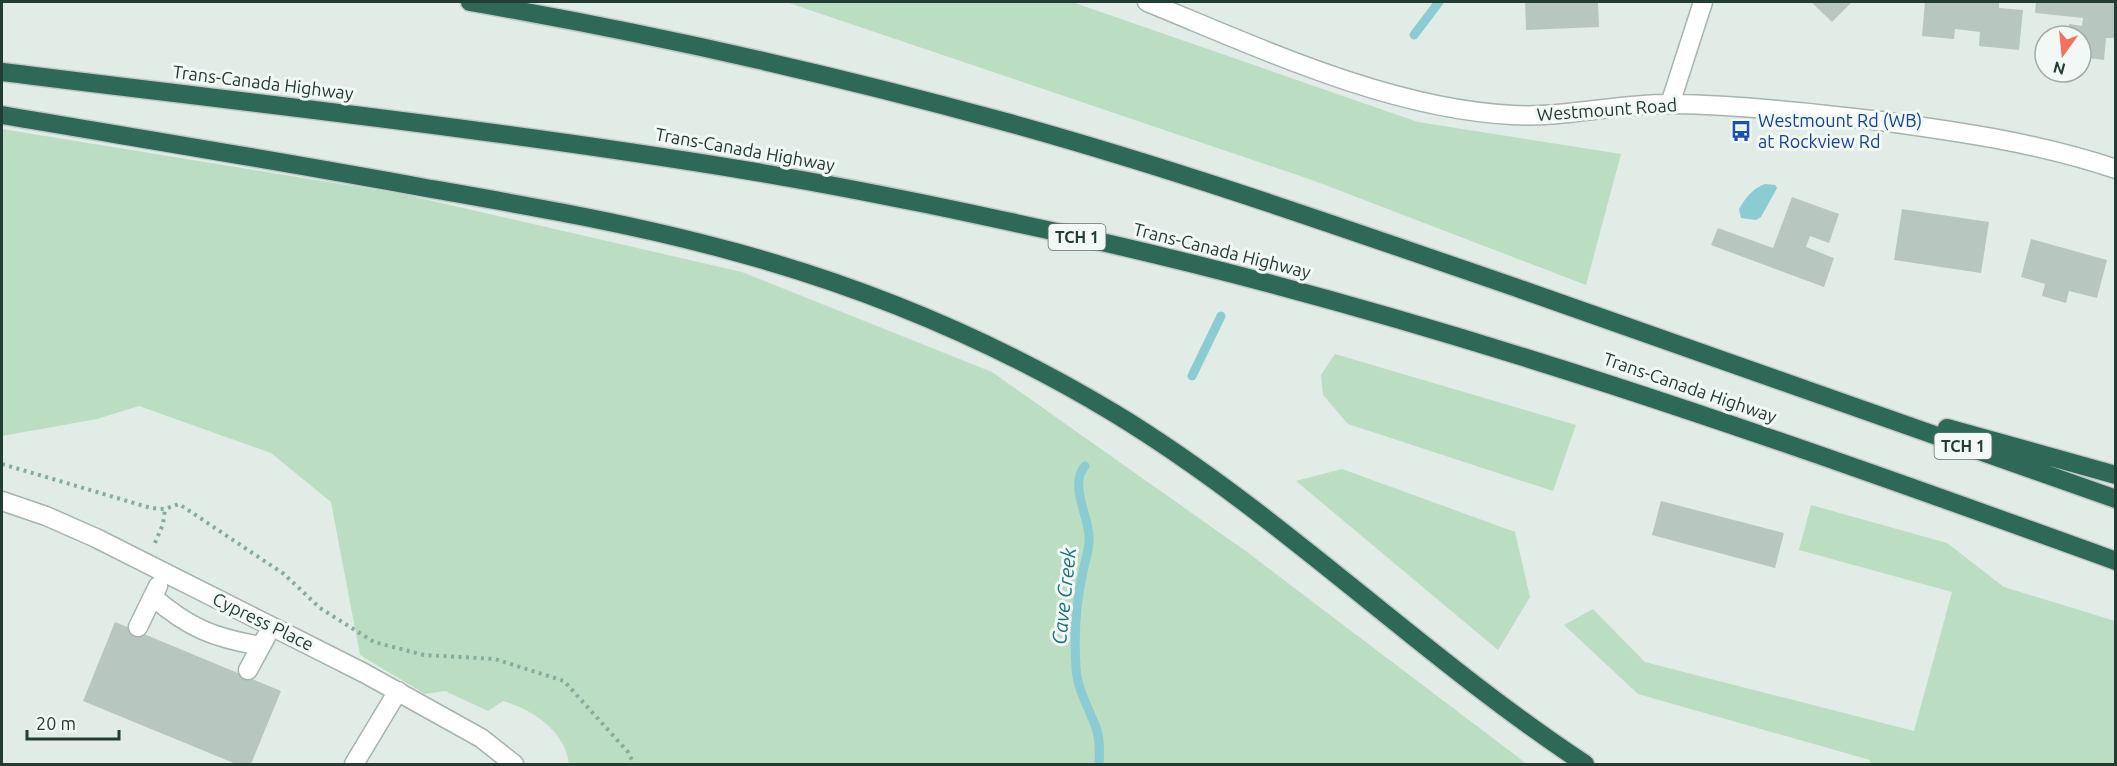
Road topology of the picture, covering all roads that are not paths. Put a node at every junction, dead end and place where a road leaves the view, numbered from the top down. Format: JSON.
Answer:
{"nodes":[{"id":1,"x":470,"y":2,"type":"edge"},
{"id":2,"x":1147,"y":2,"type":"edge"},
{"id":3,"x":1703,"y":2,"type":"edge"},
{"id":4,"x":2,"y":72,"type":"edge"},
{"id":5,"x":1670,"y":104,"type":"junction"},
{"id":6,"x":2,"y":114,"type":"edge"},
{"id":7,"x":2115,"y":168,"type":"edge"},
{"id":8,"x":1811,"y":391,"type":"junction"},
{"id":9,"x":2115,"y":475,"type":"edge"},
{"id":10,"x":2115,"y":500,"type":"edge"},
{"id":11,"x":2,"y":501,"type":"edge"},
{"id":12,"x":2115,"y":561,"type":"edge"},
{"id":13,"x":165,"y":573,"type":"junction"},
{"id":14,"x":153,"y":597,"type":"junction"},
{"id":15,"x":272,"y":626,"type":"junction"},
{"id":16,"x":138,"y":627,"type":"dead end"},
{"id":17,"x":261,"y":646,"type":"junction"},
{"id":18,"x":248,"y":670,"type":"dead end"},
{"id":19,"x":398,"y":691,"type":"junction"},
{"id":20,"x":354,"y":765,"type":"edge"},
{"id":21,"x":514,"y":765,"type":"edge"},
{"id":22,"x":1585,"y":765,"type":"edge"}],
"edges":[{"from":1,"to":8,"type":"highway","name":"Trans-Canada Highway","number":"TCH 1"},
{"from":2,"to":5,"type":"street","name":"Westmount Road"},
{"from":3,"to":5,"type":"street"},
{"from":4,"to":12,"type":"highway","name":"Trans-Canada Highway","number":"TCH 1"},
{"from":5,"to":7,"type":"street","name":"Westmount Road"},
{"from":6,"to":22,"type":"highway"},
{"from":8,"to":9,"type":"highway"},
{"from":8,"to":10,"type":"highway","name":"Trans-Canada Highway","number":"TCH 1"},
{"from":11,"to":13,"type":"street","name":"Cypress Place"},
{"from":13,"to":14,"type":"street"},
{"from":13,"to":15,"type":"street","name":"Cypress Place"},
{"from":14,"to":16,"type":"street"},
{"from":14,"to":17,"type":"street"},
{"from":15,"to":17,"type":"street"},
{"from":15,"to":19,"type":"street","name":"Cypress Place"},
{"from":17,"to":18,"type":"street"},
{"from":19,"to":20,"type":"street"},
{"from":19,"to":21,"type":"street","name":"Cypress Place"}]}
